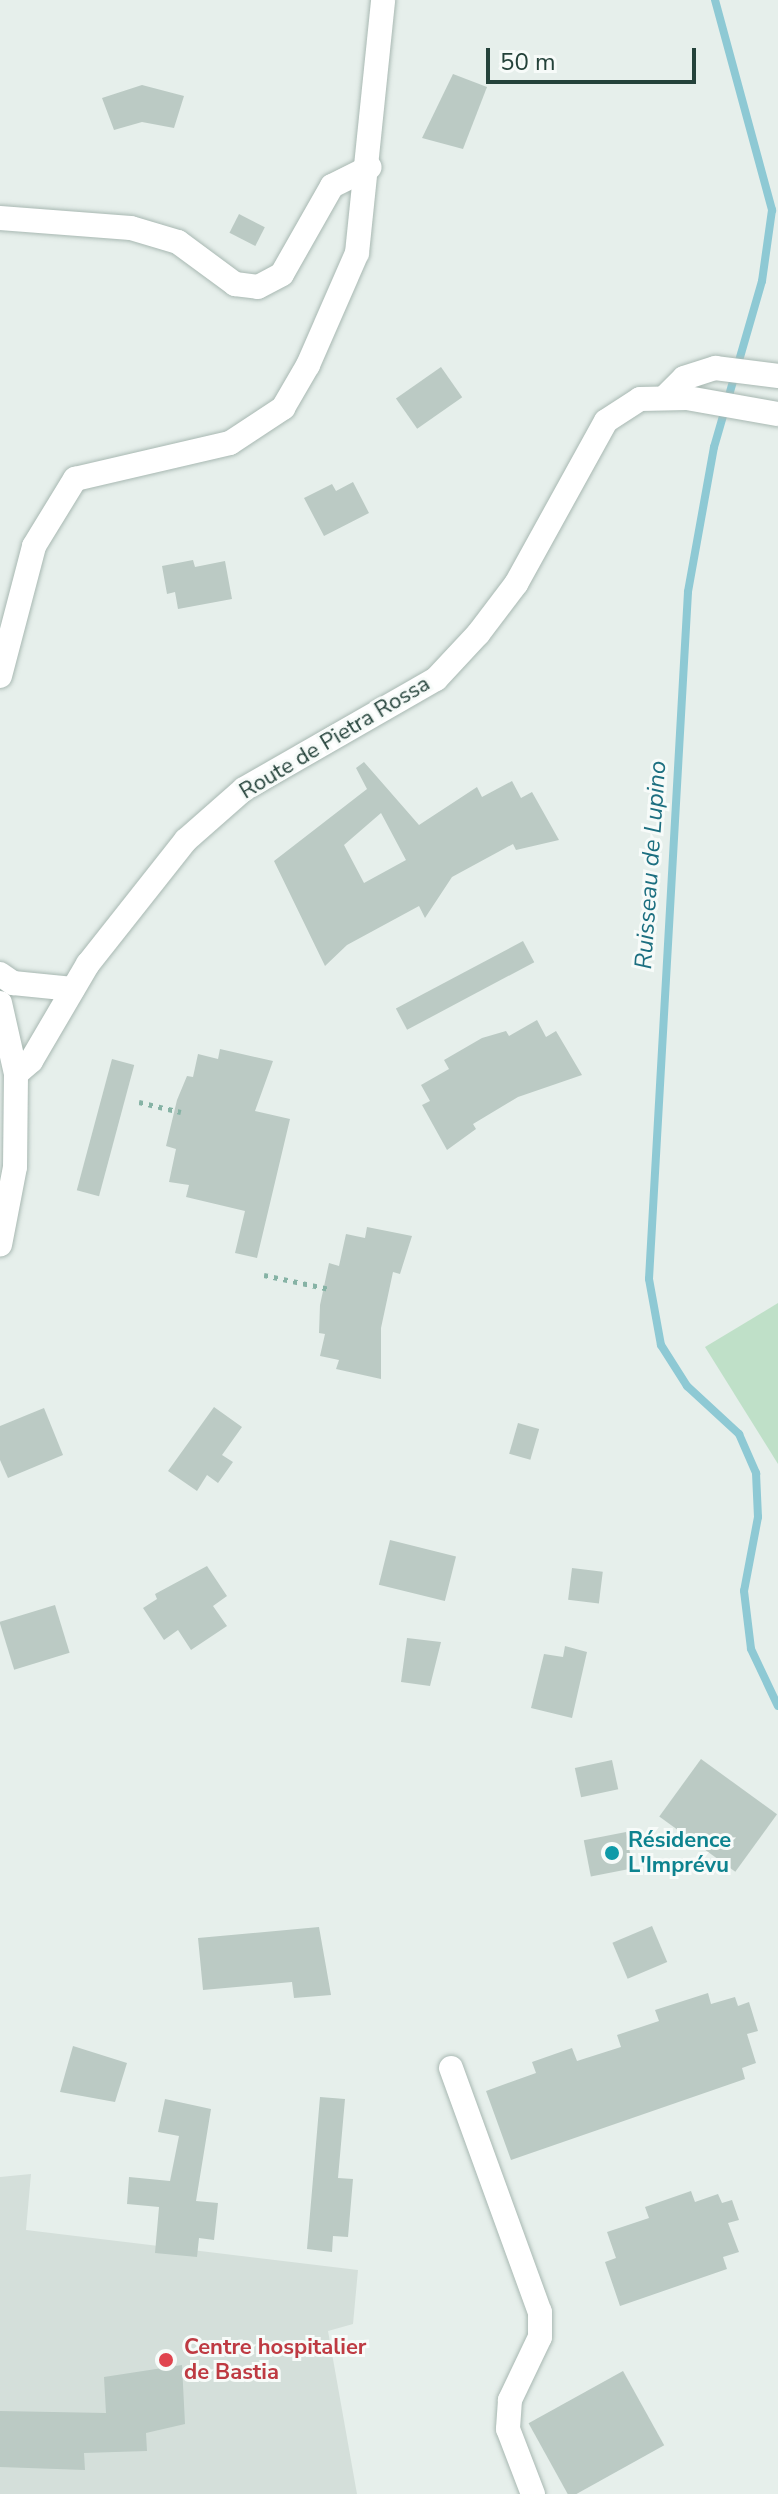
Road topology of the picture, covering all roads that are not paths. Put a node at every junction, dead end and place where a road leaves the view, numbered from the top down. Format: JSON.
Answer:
{"nodes":[{"id":1,"x":383,"y":0,"type":"edge"},
{"id":2,"x":370,"y":167,"type":"junction"},
{"id":3,"x":0,"y":218,"type":"edge"},
{"id":4,"x":778,"y":376,"type":"edge"},
{"id":5,"x":676,"y":398,"type":"junction"},
{"id":6,"x":774,"y":412,"type":"edge"},
{"id":7,"x":0,"y":676,"type":"edge"},
{"id":8,"x":0,"y":974,"type":"edge"},
{"id":9,"x":73,"y":989,"type":"junction"},
{"id":10,"x":0,"y":1003,"type":"edge"},
{"id":11,"x":16,"y":1074,"type":"junction"},
{"id":12,"x":0,"y":1245,"type":"edge"},
{"id":13,"x":451,"y":2068,"type":"dead end"},
{"id":14,"x":533,"y":2494,"type":"edge"}],
"edges":[{"from":1,"to":2,"type":"street"},
{"from":2,"to":3,"type":"street"},
{"from":2,"to":7,"type":"street"},
{"from":4,"to":5,"type":"street"},
{"from":5,"to":6,"type":"street","name":"Route de Pietra Rossa"},
{"from":5,"to":9,"type":"street","name":"Route de Pietra Rossa"},
{"from":8,"to":9,"type":"street"},
{"from":9,"to":11,"type":"street","name":"Route de Pietra Rossa"},
{"from":10,"to":11,"type":"street"},
{"from":11,"to":12,"type":"street"},
{"from":13,"to":14,"type":"street"}]}
